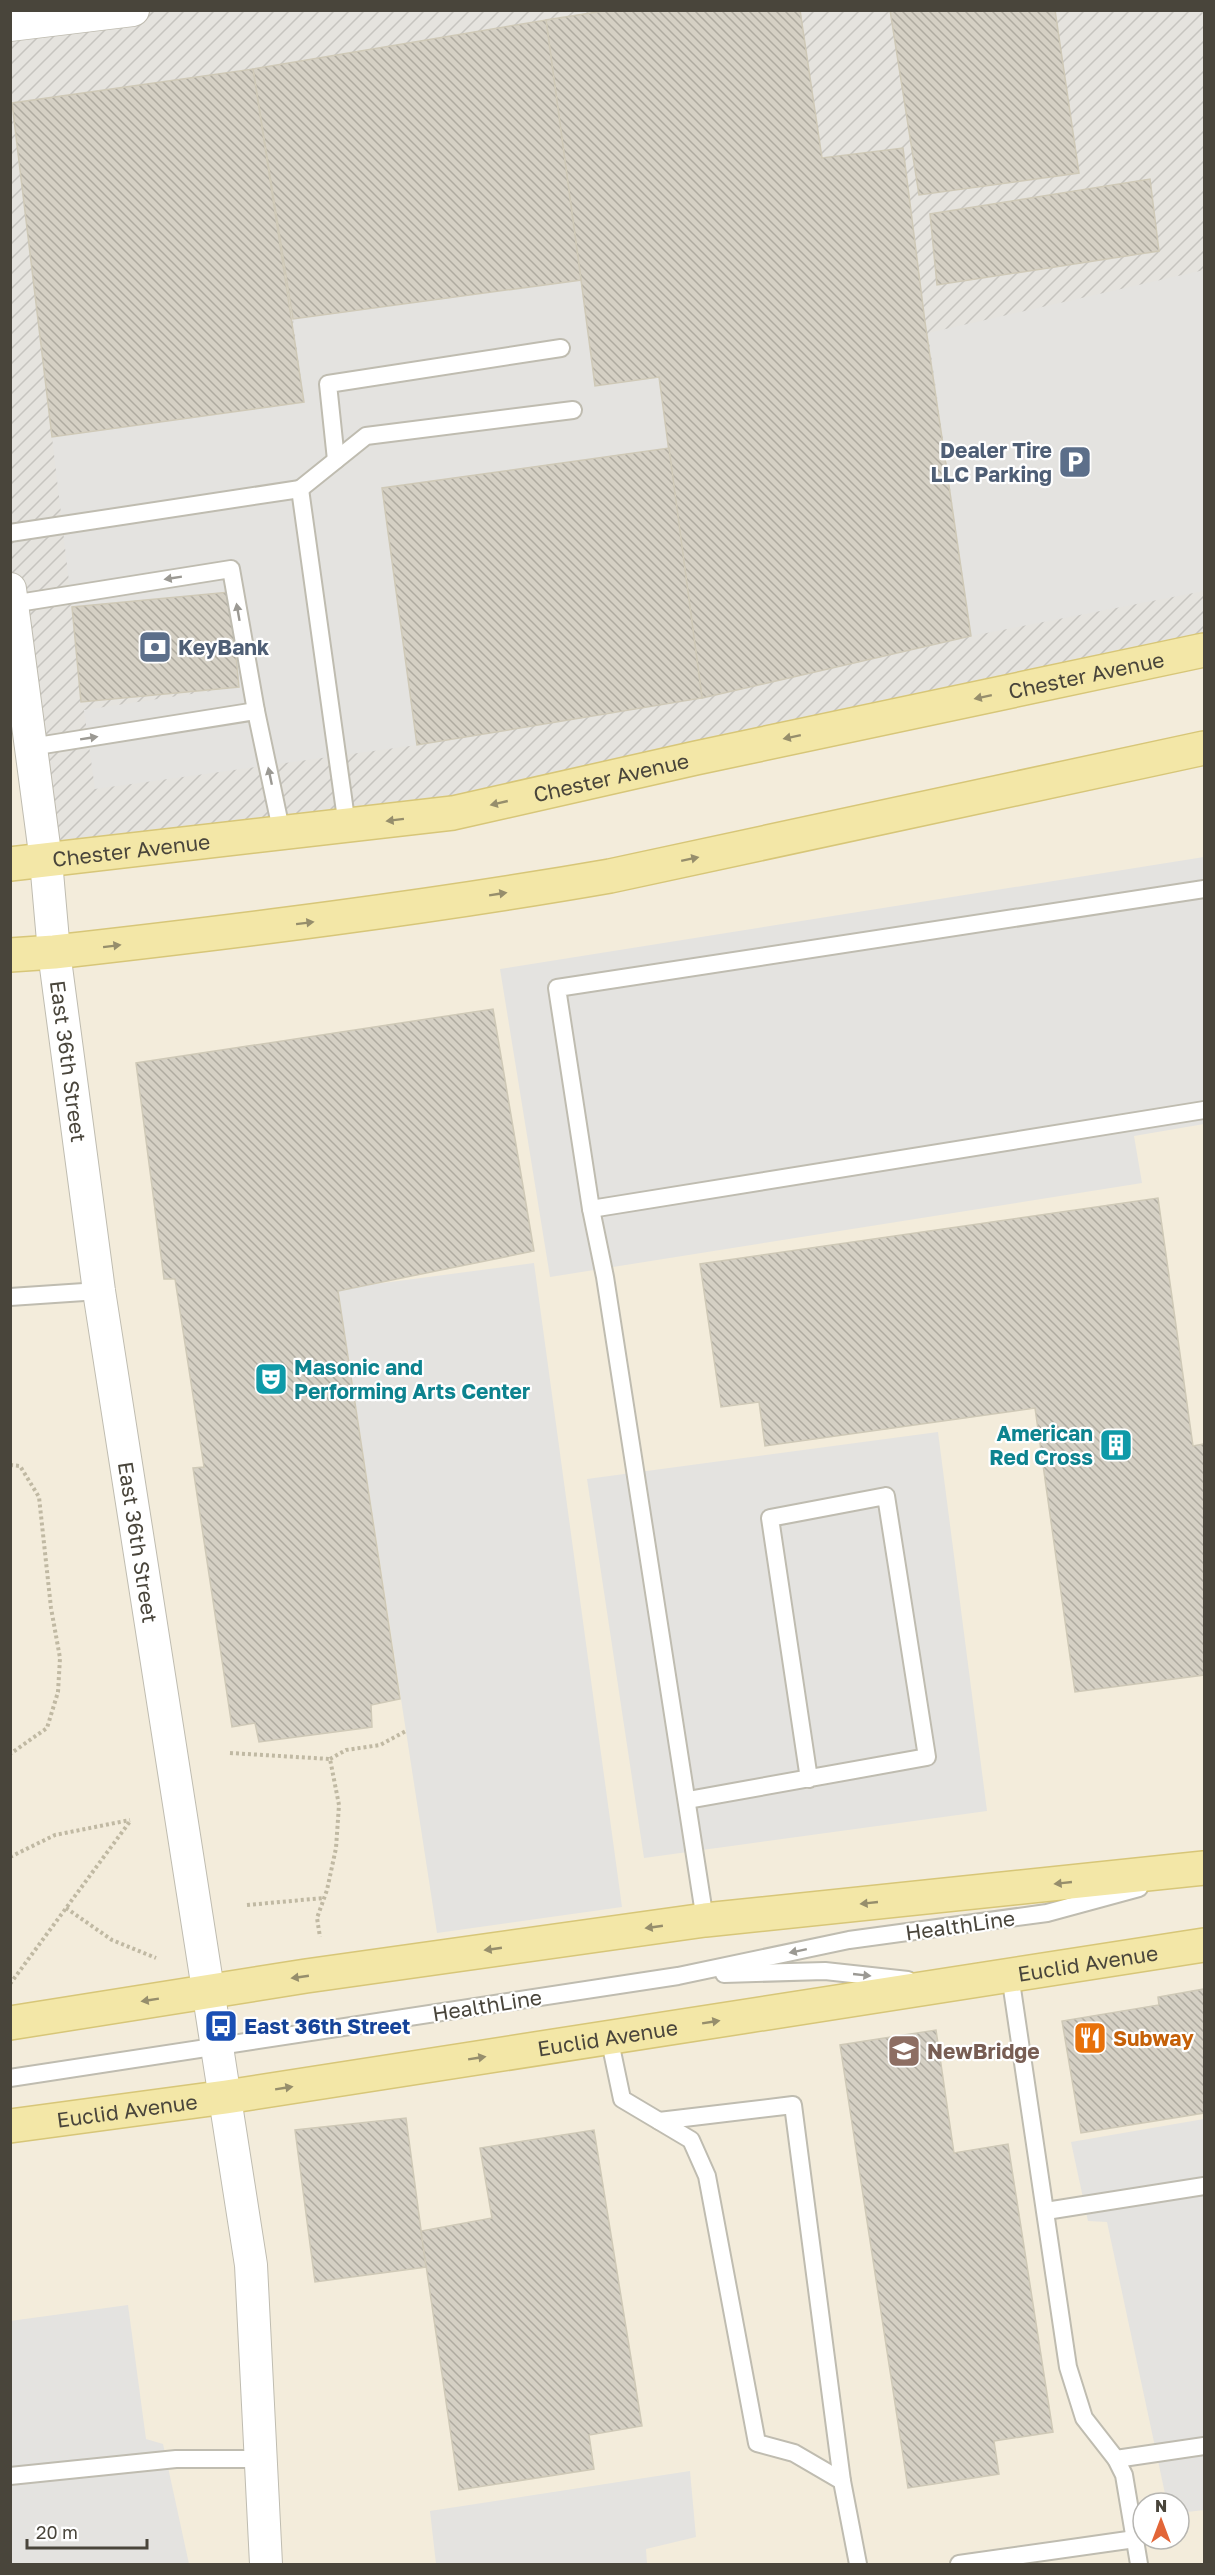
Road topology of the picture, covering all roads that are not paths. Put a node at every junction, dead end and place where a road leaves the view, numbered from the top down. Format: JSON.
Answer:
{"nodes":[{"id":1,"x":133,"y":10,"type":"edge"},
{"id":2,"x":10,"y":25,"type":"edge"},
{"id":3,"x":561,"y":348,"type":"dead end"},
{"id":4,"x":573,"y":410,"type":"dead end"},
{"id":5,"x":336,"y":460,"type":"junction"},
{"id":6,"x":300,"y":489,"type":"junction"},
{"id":7,"x":10,"y":533,"type":"edge"},
{"id":8,"x":11,"y":597,"type":"edge"},
{"id":9,"x":1204,"y":650,"type":"edge"},
{"id":10,"x":256,"y":711,"type":"junction"},
{"id":11,"x":31,"y":747,"type":"junction"},
{"id":12,"x":1204,"y":748,"type":"edge"},
{"id":13,"x":347,"y":826,"type":"junction"},
{"id":14,"x":282,"y":834,"type":"junction"},
{"id":15,"x":46,"y":861,"type":"junction"},
{"id":16,"x":10,"y":864,"type":"edge"},
{"id":17,"x":1204,"y":889,"type":"edge"},
{"id":18,"x":54,"y":952,"type":"junction"},
{"id":19,"x":10,"y":955,"type":"edge"},
{"id":20,"x":1204,"y":1110,"type":"edge"},
{"id":21,"x":591,"y":1209,"type":"junction"},
{"id":22,"x":99,"y":1291,"type":"junction"},
{"id":23,"x":10,"y":1297,"type":"edge"},
{"id":24,"x":809,"y":1779,"type":"junction"},
{"id":25,"x":688,"y":1800,"type":"junction"},
{"id":26,"x":1204,"y":1869,"type":"edge"},
{"id":27,"x":705,"y":1920,"type":"junction"},
{"id":28,"x":1204,"y":1945,"type":"edge"},
{"id":29,"x":1010,"y":1975,"type":"junction"},
{"id":30,"x":678,"y":1976,"type":"junction"},
{"id":31,"x":951,"y":1985,"type":"junction"},
{"id":32,"x":207,"y":1991,"type":"junction"},
{"id":33,"x":10,"y":2023,"type":"edge"},
{"id":34,"x":609,"y":2037,"type":"junction"},
{"id":35,"x":218,"y":2048,"type":"junction"},
{"id":36,"x":10,"y":2078,"type":"edge"},
{"id":37,"x":226,"y":2097,"type":"junction"},
{"id":38,"x":659,"y":2121,"type":"junction"},
{"id":39,"x":10,"y":2126,"type":"edge"},
{"id":40,"x":1204,"y":2186,"type":"edge"},
{"id":41,"x":1046,"y":2211,"type":"junction"},
{"id":42,"x":1204,"y":2446,"type":"edge"},
{"id":43,"x":262,"y":2458,"type":"junction"},
{"id":44,"x":1116,"y":2459,"type":"junction"},
{"id":45,"x":12,"y":2473,"type":"edge"},
{"id":46,"x":842,"y":2481,"type":"junction"},
{"id":47,"x":1131,"y":2516,"type":"edge"},
{"id":48,"x":1131,"y":2540,"type":"edge"},
{"id":49,"x":266,"y":2565,"type":"edge"},
{"id":50,"x":858,"y":2565,"type":"edge"},
{"id":51,"x":958,"y":2565,"type":"edge"}],
"edges":[{"from":1,"to":2,"type":"street"},
{"from":3,"to":5,"type":"lane"},
{"from":4,"to":5,"type":"lane"},
{"from":5,"to":6,"type":"lane"},
{"from":6,"to":7,"type":"lane"},
{"from":6,"to":13,"type":"lane"},
{"from":10,"to":8,"type":"lane","one_way":true},
{"from":8,"to":11,"type":"street","name":"East 36th Street"},
{"from":9,"to":13,"type":"main road","name":"Chester Avenue","one_way":true},
{"from":11,"to":10,"type":"lane","one_way":true},
{"from":14,"to":10,"type":"lane","one_way":true},
{"from":11,"to":15,"type":"street","name":"East 36th Street"},
{"from":18,"to":12,"type":"main road","one_way":true},
{"from":13,"to":14,"type":"main road","name":"Chester Avenue"},
{"from":14,"to":15,"type":"main road","name":"Chester Avenue"},
{"from":15,"to":16,"type":"main road","name":"Chester Avenue"},
{"from":15,"to":18,"type":"street","name":"East 36th Street"},
{"from":17,"to":21,"type":"lane"},
{"from":18,"to":19,"type":"main road"},
{"from":18,"to":22,"type":"street","name":"East 36th Street"},
{"from":20,"to":21,"type":"lane"},
{"from":21,"to":25,"type":"lane"},
{"from":22,"to":23,"type":"lane"},
{"from":22,"to":32,"type":"street","name":"East 36th Street"},
{"from":24,"to":24,"type":"lane"},
{"from":24,"to":25,"type":"lane"},
{"from":25,"to":27,"type":"lane"},
{"from":26,"to":27,"type":"main road","one_way":true},
{"from":26,"to":30,"type":"lane","name":"HealthLine","one_way":true},
{"from":27,"to":32,"type":"main road","one_way":true},
{"from":28,"to":29,"type":"main road","name":"Euclid Avenue"},
{"from":29,"to":31,"type":"main road","name":"Euclid Avenue"},
{"from":29,"to":41,"type":"lane"},
{"from":30,"to":31,"type":"lane","name":"HealthLine","one_way":true},
{"from":30,"to":35,"type":"lane","name":"HealthLine"},
{"from":34,"to":31,"type":"main road","name":"Euclid Avenue","one_way":true},
{"from":32,"to":33,"type":"main road","one_way":true},
{"from":32,"to":35,"type":"street","name":"East 36th Street"},
{"from":37,"to":34,"type":"main road","name":"Euclid Avenue","one_way":true},
{"from":34,"to":38,"type":"lane"},
{"from":35,"to":36,"type":"lane","name":"HealthLine"},
{"from":35,"to":37,"type":"street","name":"East 36th Street"},
{"from":37,"to":39,"type":"main road","name":"Euclid Avenue"},
{"from":37,"to":43,"type":"street","name":"East 36th Street"},
{"from":38,"to":46,"type":"lane"},
{"from":38,"to":46,"type":"lane"},
{"from":40,"to":41,"type":"lane"},
{"from":41,"to":44,"type":"lane"},
{"from":42,"to":44,"type":"lane"},
{"from":43,"to":45,"type":"lane"},
{"from":43,"to":49,"type":"street","name":"East 36th Street"},
{"from":44,"to":47,"type":"lane"},
{"from":46,"to":50,"type":"lane"},
{"from":48,"to":51,"type":"lane"}]}
